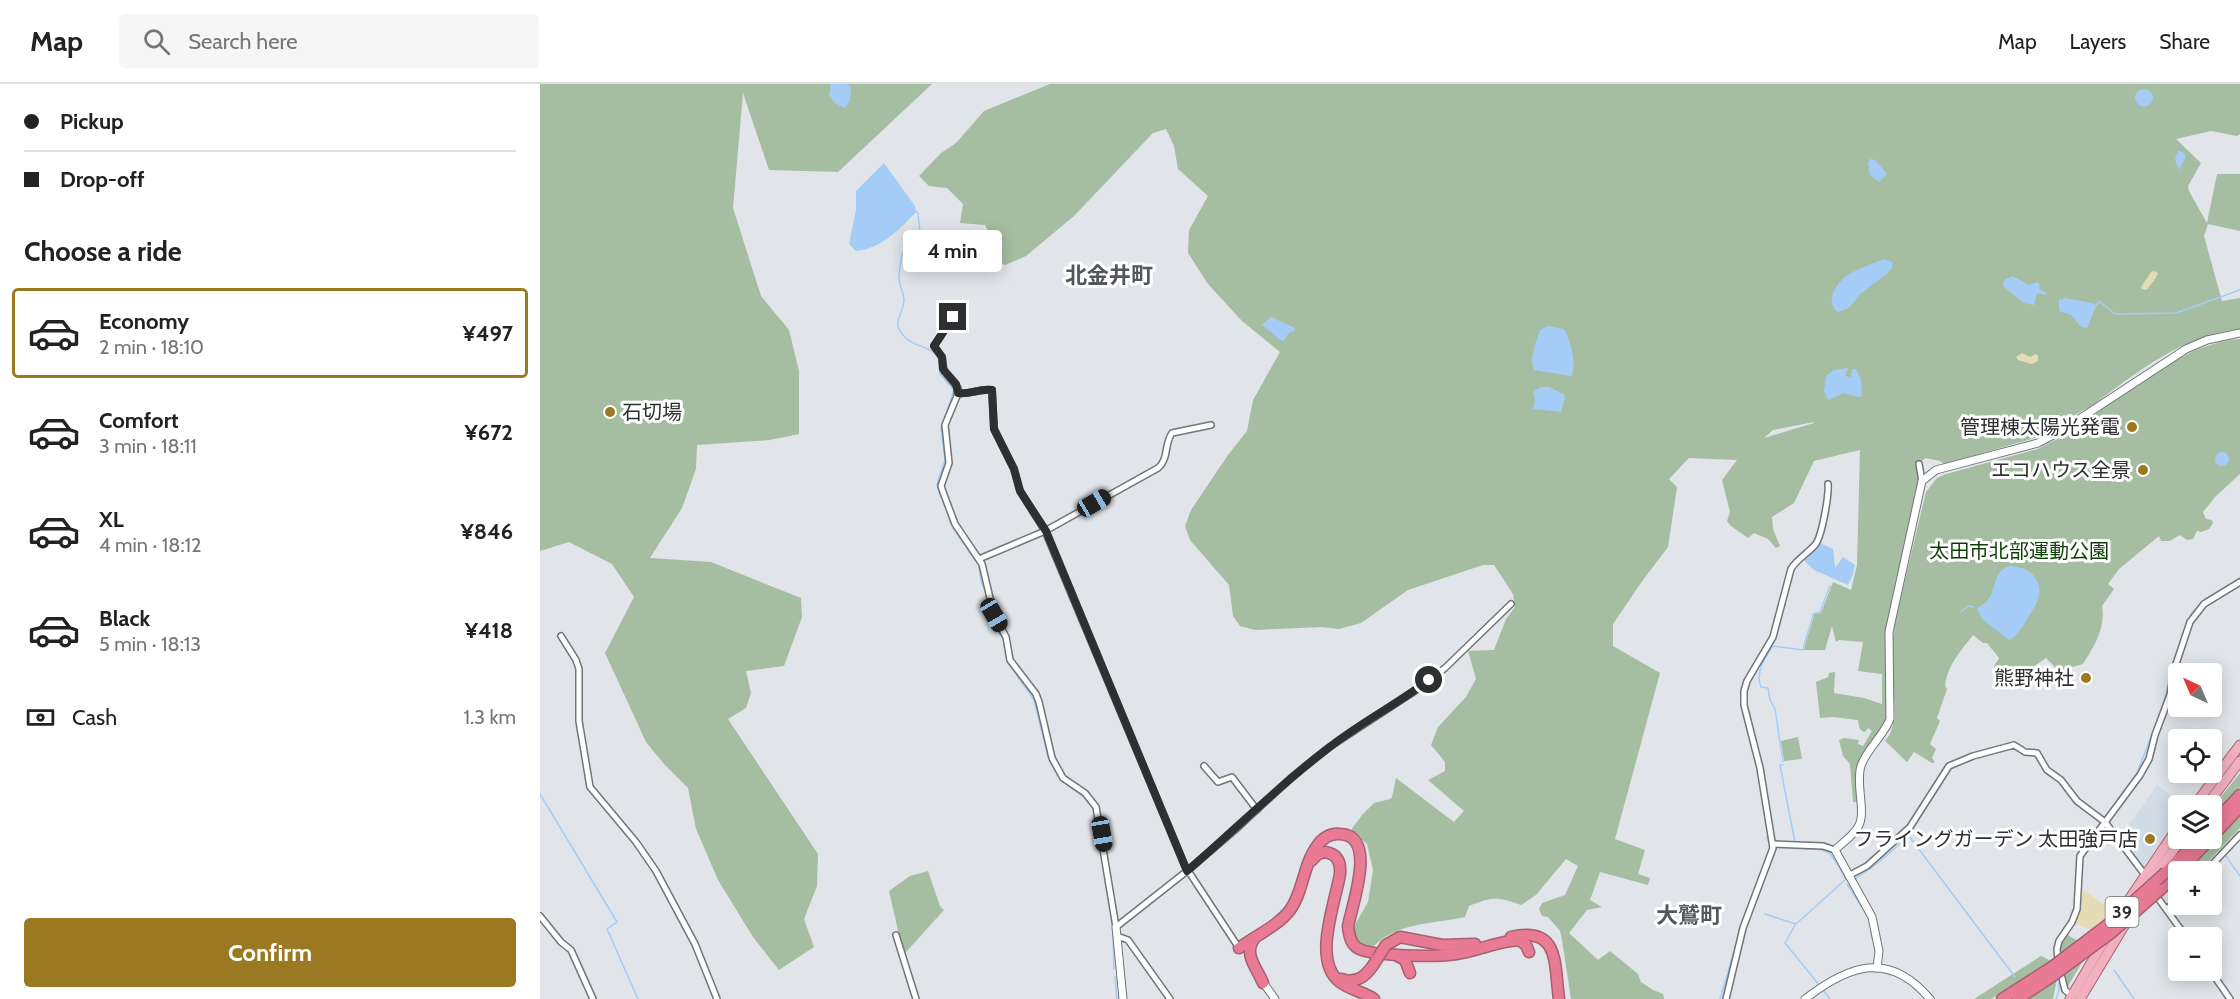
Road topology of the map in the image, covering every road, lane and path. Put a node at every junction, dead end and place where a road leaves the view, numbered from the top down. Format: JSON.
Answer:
{"nodes":[{"id":1,"x":962,"y":309,"type":"dead end"},
{"id":2,"x":2240,"y":333,"type":"edge"},
{"id":3,"x":958,"y":393,"type":"junction"},
{"id":4,"x":1210,"y":426,"type":"dead end"},
{"id":5,"x":1919,"y":464,"type":"dead end"},
{"id":6,"x":1922,"y":481,"type":"junction"},
{"id":7,"x":1828,"y":484,"type":"dead end"},
{"id":8,"x":1046,"y":531,"type":"junction"},
{"id":9,"x":979,"y":559,"type":"junction"},
{"id":10,"x":2240,"y":582,"type":"edge"},
{"id":11,"x":1511,"y":604,"type":"dead end"},
{"id":12,"x":561,"y":636,"type":"dead end"},
{"id":13,"x":2240,"y":745,"type":"edge"},
{"id":14,"x":2240,"y":761,"type":"edge"},
{"id":15,"x":1204,"y":766,"type":"dead end"},
{"id":16,"x":2202,"y":795,"type":"edge"},
{"id":17,"x":2214,"y":795,"type":"edge"},
{"id":18,"x":2240,"y":795,"type":"edge"},
{"id":19,"x":2240,"y":807,"type":"edge"},
{"id":20,"x":1257,"y":810,"type":"junction"},
{"id":21,"x":2222,"y":814,"type":"edge"},
{"id":22,"x":2105,"y":822,"type":"junction"},
{"id":23,"x":2240,"y":835,"type":"edge"},
{"id":24,"x":1773,"y":844,"type":"junction"},
{"id":25,"x":2168,"y":844,"type":"edge"},
{"id":26,"x":2173,"y":849,"type":"edge"},
{"id":27,"x":2189,"y":849,"type":"edge"},
{"id":28,"x":1835,"y":850,"type":"junction"},
{"id":29,"x":2189,"y":861,"type":"edge"},
{"id":30,"x":2215,"y":861,"type":"edge"},
{"id":31,"x":1305,"y":868,"type":"junction"},
{"id":32,"x":1187,"y":871,"type":"junction"},
{"id":33,"x":1848,"y":876,"type":"junction"},
{"id":34,"x":2147,"y":880,"type":"junction"},
{"id":35,"x":2168,"y":882,"type":"edge"},
{"id":36,"x":2167,"y":909,"type":"joint"},
{"id":37,"x":540,"y":916,"type":"edge"},
{"id":38,"x":1116,"y":927,"type":"junction"},
{"id":39,"x":2179,"y":927,"type":"edge"},
{"id":40,"x":1258,"y":934,"type":"junction"},
{"id":41,"x":896,"y":935,"type":"dead end"},
{"id":42,"x":1117,"y":936,"type":"junction"},
{"id":43,"x":1238,"y":946,"type":"junction"},
{"id":44,"x":1389,"y":949,"type":"junction"},
{"id":45,"x":1529,"y":952,"type":"dead end"},
{"id":46,"x":1877,"y":968,"type":"junction"},
{"id":47,"x":1329,"y":970,"type":"junction"},
{"id":48,"x":2053,"y":971,"type":"junction"},
{"id":49,"x":1410,"y":973,"type":"dead end"},
{"id":50,"x":2218,"y":981,"type":"edge"},
{"id":51,"x":1263,"y":983,"type":"junction"},
{"id":52,"x":2074,"y":998,"type":"edge"},
{"id":53,"x":594,"y":999,"type":"edge"},
{"id":54,"x":717,"y":999,"type":"edge"},
{"id":55,"x":916,"y":999,"type":"edge"},
{"id":56,"x":1123,"y":999,"type":"edge"},
{"id":57,"x":1170,"y":999,"type":"edge"},
{"id":58,"x":1275,"y":999,"type":"edge"},
{"id":59,"x":1374,"y":999,"type":"edge"},
{"id":60,"x":1559,"y":999,"type":"edge"},
{"id":61,"x":1726,"y":999,"type":"edge"},
{"id":62,"x":1805,"y":999,"type":"edge"},
{"id":63,"x":1930,"y":999,"type":"edge"},
{"id":64,"x":2002,"y":999,"type":"edge"},
{"id":65,"x":2018,"y":999,"type":"edge"},
{"id":66,"x":2230,"y":999,"type":"edge"}],
"edges":[{"from":1,"to":3,"type":"street"},
{"from":2,"to":6,"type":"street"},
{"from":3,"to":8,"type":"street"},
{"from":3,"to":9,"type":"street"},
{"from":4,"to":8,"type":"street"},
{"from":5,"to":6,"type":"street"},
{"from":6,"to":28,"type":"street"},
{"from":7,"to":24,"type":"street"},
{"from":8,"to":9,"type":"street"},
{"from":8,"to":32,"type":"street"},
{"from":9,"to":38,"type":"street"},
{"from":10,"to":22,"type":"street"},
{"from":11,"to":20,"type":"street"},
{"from":12,"to":54,"type":"street"},
{"from":13,"to":16,"type":"main road"},
{"from":14,"to":17,"type":"main road"},
{"from":15,"to":20,"type":"street"},
{"from":18,"to":21,"type":"highway"},
{"from":19,"to":29,"type":"highway"},
{"from":20,"to":32,"type":"street"},
{"from":22,"to":33,"type":"street"},
{"from":22,"to":34,"type":"street"},
{"from":22,"to":52,"type":"street"},
{"from":23,"to":30,"type":"street"},
{"from":24,"to":28,"type":"street"},
{"from":24,"to":61,"type":"street"},
{"from":25,"to":34,"type":"main road","number":"39"},
{"from":26,"to":34,"type":"main road","number":"39"},
{"from":27,"to":48,"type":"highway","bridge":true},
{"from":28,"to":33,"type":"street"},
{"from":31,"to":40,"type":"highway"},
{"from":31,"to":44,"type":"highway"},
{"from":31,"to":47,"type":"highway"},
{"from":32,"to":38,"type":"street"},
{"from":32,"to":43,"type":"street"},
{"from":33,"to":46,"type":"street"},
{"from":34,"to":36,"type":"street"},
{"from":34,"to":52,"type":"main road","number":"39"},
{"from":35,"to":48,"type":"highway","bridge":true},
{"from":36,"to":39,"type":"street"},
{"from":37,"to":53,"type":"street"},
{"from":38,"to":42,"type":"street"},
{"from":40,"to":43,"type":"highway"},
{"from":40,"to":51,"type":"highway"},
{"from":41,"to":55,"type":"street"},
{"from":42,"to":56,"type":"street"},
{"from":42,"to":57,"type":"street"},
{"from":43,"to":51,"type":"street"},
{"from":44,"to":45,"type":"highway"},
{"from":44,"to":47,"type":"highway","bridge":true},
{"from":44,"to":49,"type":"highway"},
{"from":44,"to":60,"type":"highway"},
{"from":46,"to":62,"type":"street"},
{"from":46,"to":63,"type":"street"},
{"from":47,"to":59,"type":"highway"},
{"from":48,"to":64,"type":"highway"},
{"from":48,"to":65,"type":"highway"},
{"from":50,"to":66,"type":"street"},
{"from":51,"to":58,"type":"street"}]}
